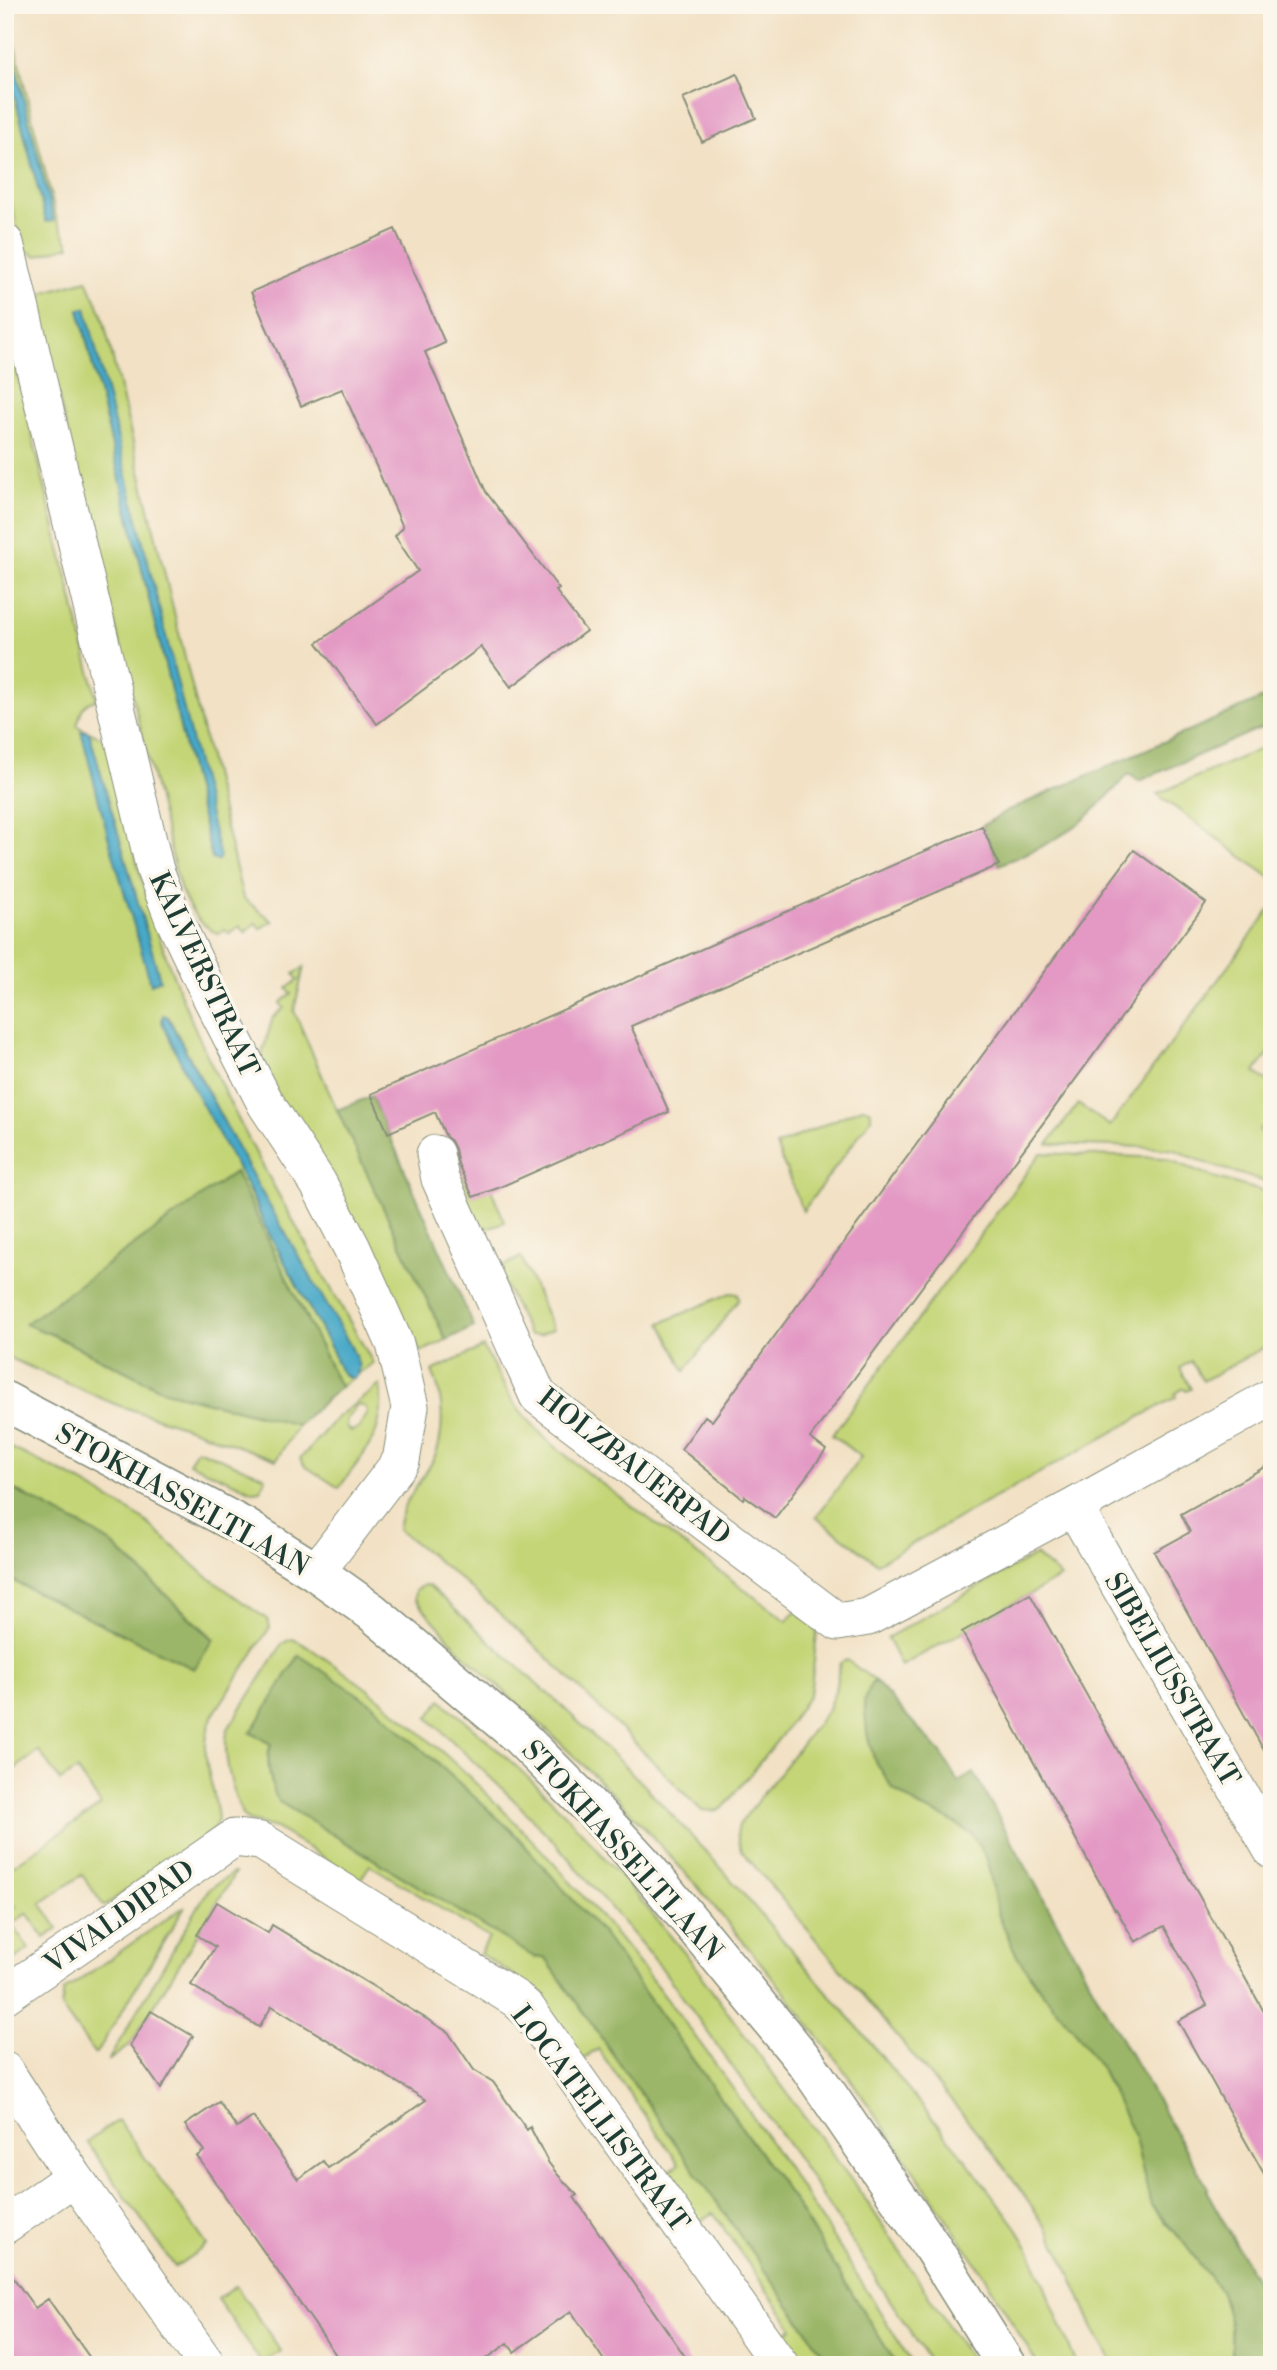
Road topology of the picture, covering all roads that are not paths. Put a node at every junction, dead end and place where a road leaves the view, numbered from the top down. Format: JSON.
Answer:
{"nodes":[{"id":1,"x":5,"y":243,"type":"edge"},
{"id":2,"x":435,"y":1154,"type":"dead end"},
{"id":3,"x":1272,"y":1397,"type":"edge"},
{"id":4,"x":5,"y":1401,"type":"edge"},
{"id":5,"x":1074,"y":1507,"type":"junction"},
{"id":6,"x":316,"y":1572,"type":"junction"},
{"id":7,"x":233,"y":1838,"type":"joint"},
{"id":8,"x":1272,"y":1850,"type":"edge"},
{"id":9,"x":5,"y":1995,"type":"edge"},
{"id":10,"x":5,"y":2071,"type":"edge"},
{"id":11,"x":74,"y":2177,"type":"junction"},
{"id":12,"x":5,"y":2225,"type":"edge"},
{"id":13,"x":207,"y":2365,"type":"edge"},
{"id":14,"x":780,"y":2365,"type":"edge"},
{"id":15,"x":1006,"y":2365,"type":"edge"}],
"edges":[{"from":1,"to":6,"type":"street","name":"KALVERSTRAAT"},
{"from":2,"to":5,"type":"street","name":"HOLZBAUERPAD"},
{"from":3,"to":5,"type":"street"},
{"from":4,"to":6,"type":"street","name":"STOKHASSELTLAAN"},
{"from":5,"to":8,"type":"street","name":"SIBELIUSSTRAAT"},
{"from":6,"to":15,"type":"street","name":"STOKHASSELTLAAN"},
{"from":7,"to":9,"type":"street","name":"VIVALDIPAD"},
{"from":7,"to":14,"type":"street","name":"LOCATELLISTRAAT"},
{"from":10,"to":11,"type":"street"},
{"from":11,"to":12,"type":"street"},
{"from":11,"to":13,"type":"street"}]}
